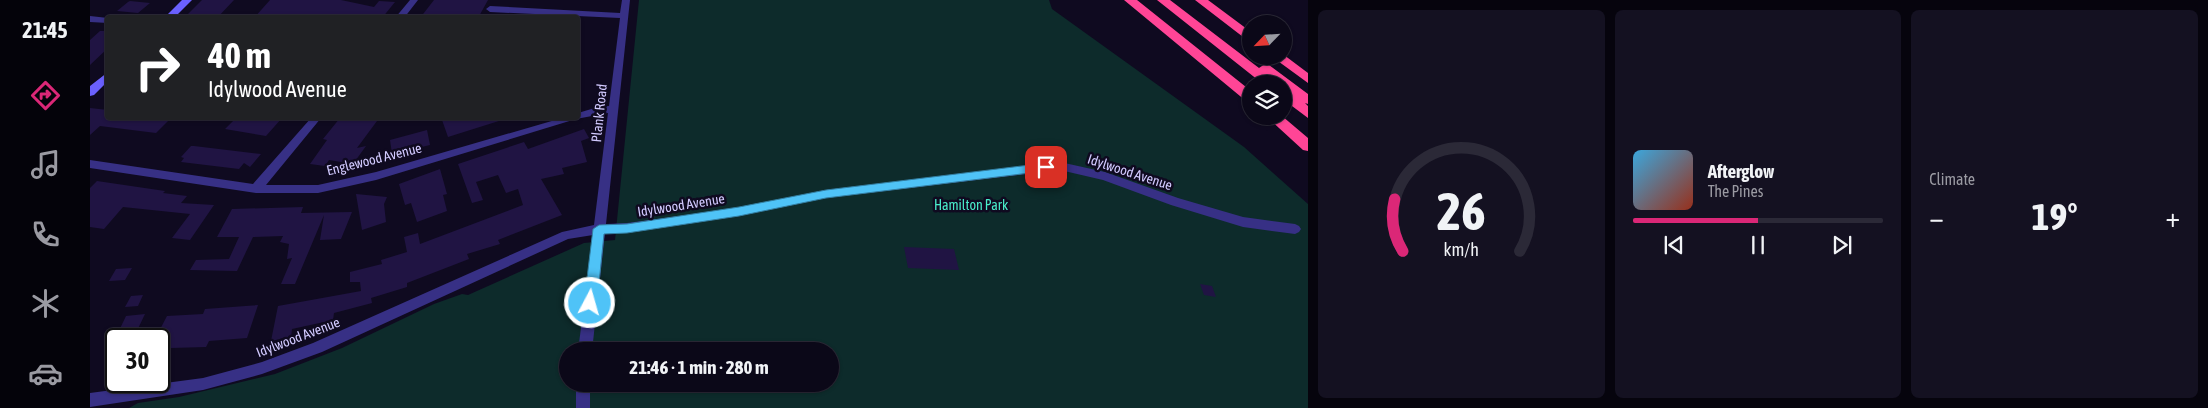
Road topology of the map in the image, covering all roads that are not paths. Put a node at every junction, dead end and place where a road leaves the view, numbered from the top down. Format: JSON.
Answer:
{"nodes":[{"id":1,"x":186,"y":0,"type":"edge"},
{"id":2,"x":414,"y":0,"type":"edge"},
{"id":3,"x":626,"y":0,"type":"edge"},
{"id":4,"x":1130,"y":0,"type":"edge"},
{"id":5,"x":1163,"y":0,"type":"edge"},
{"id":6,"x":1201,"y":0,"type":"edge"},
{"id":7,"x":490,"y":9,"type":"dead end"},
{"id":8,"x":171,"y":15,"type":"edge"},
{"id":9,"x":402,"y":15,"type":"edge"},
{"id":10,"x":624,"y":16,"type":"junction"},
{"id":11,"x":90,"y":19,"type":"edge"},
{"id":12,"x":105,"y":20,"type":"edge"},
{"id":13,"x":1242,"y":30,"type":"edge"},
{"id":14,"x":1211,"y":36,"type":"junction"},
{"id":15,"x":1289,"y":65,"type":"edge"},
{"id":16,"x":1261,"y":75,"type":"edge"},
{"id":17,"x":105,"y":78,"type":"edge"},
{"id":18,"x":1308,"y":79,"type":"edge"},
{"id":19,"x":1242,"y":91,"type":"edge"},
{"id":20,"x":90,"y":92,"type":"edge"},
{"id":21,"x":1292,"y":100,"type":"edge"},
{"id":22,"x":1308,"y":100,"type":"edge"},
{"id":23,"x":614,"y":109,"type":"junction"},
{"id":24,"x":1308,"y":113,"type":"edge"},
{"id":25,"x":580,"y":115,"type":"edge"},
{"id":26,"x":314,"y":120,"type":"edge"},
{"id":27,"x":565,"y":120,"type":"edge"},
{"id":28,"x":1284,"y":125,"type":"edge"},
{"id":29,"x":1308,"y":146,"type":"edge"},
{"id":30,"x":90,"y":164,"type":"edge"},
{"id":31,"x":256,"y":190,"type":"junction"},
{"id":32,"x":599,"y":229,"type":"junction"},
{"id":33,"x":1295,"y":229,"type":"dead end"},
{"id":34,"x":586,"y":342,"type":"edge"},
{"id":35,"x":583,"y":392,"type":"edge"},
{"id":36,"x":90,"y":400,"type":"edge"},
{"id":37,"x":583,"y":408,"type":"edge"}],
"edges":[{"from":1,"to":8,"type":"main road"},
{"from":2,"to":9,"type":"street"},
{"from":3,"to":10,"type":"street","name":"Plank Road"},
{"from":4,"to":19,"type":"highway"},
{"from":5,"to":14,"type":"highway"},
{"from":6,"to":13,"type":"highway"},
{"from":7,"to":10,"type":"street"},
{"from":10,"to":23,"type":"street","name":"Plank Road"},
{"from":11,"to":12,"type":"street"},
{"from":14,"to":16,"type":"highway"},
{"from":14,"to":22,"type":"highway"},
{"from":15,"to":18,"type":"highway"},
{"from":17,"to":20,"type":"main road"},
{"from":21,"to":24,"type":"highway"},
{"from":23,"to":25,"type":"street"},
{"from":23,"to":32,"type":"street","name":"Plank Road"},
{"from":26,"to":31,"type":"street"},
{"from":27,"to":31,"type":"street","name":"Englewood Avenue"},
{"from":28,"to":29,"type":"highway"},
{"from":30,"to":31,"type":"street","name":"Englewood Avenue"},
{"from":32,"to":33,"type":"street","name":"Idylwood Avenue"},
{"from":32,"to":34,"type":"street","name":"Plank Road"},
{"from":32,"to":36,"type":"street","name":"Idylwood Avenue"},
{"from":35,"to":37,"type":"street"}]}
